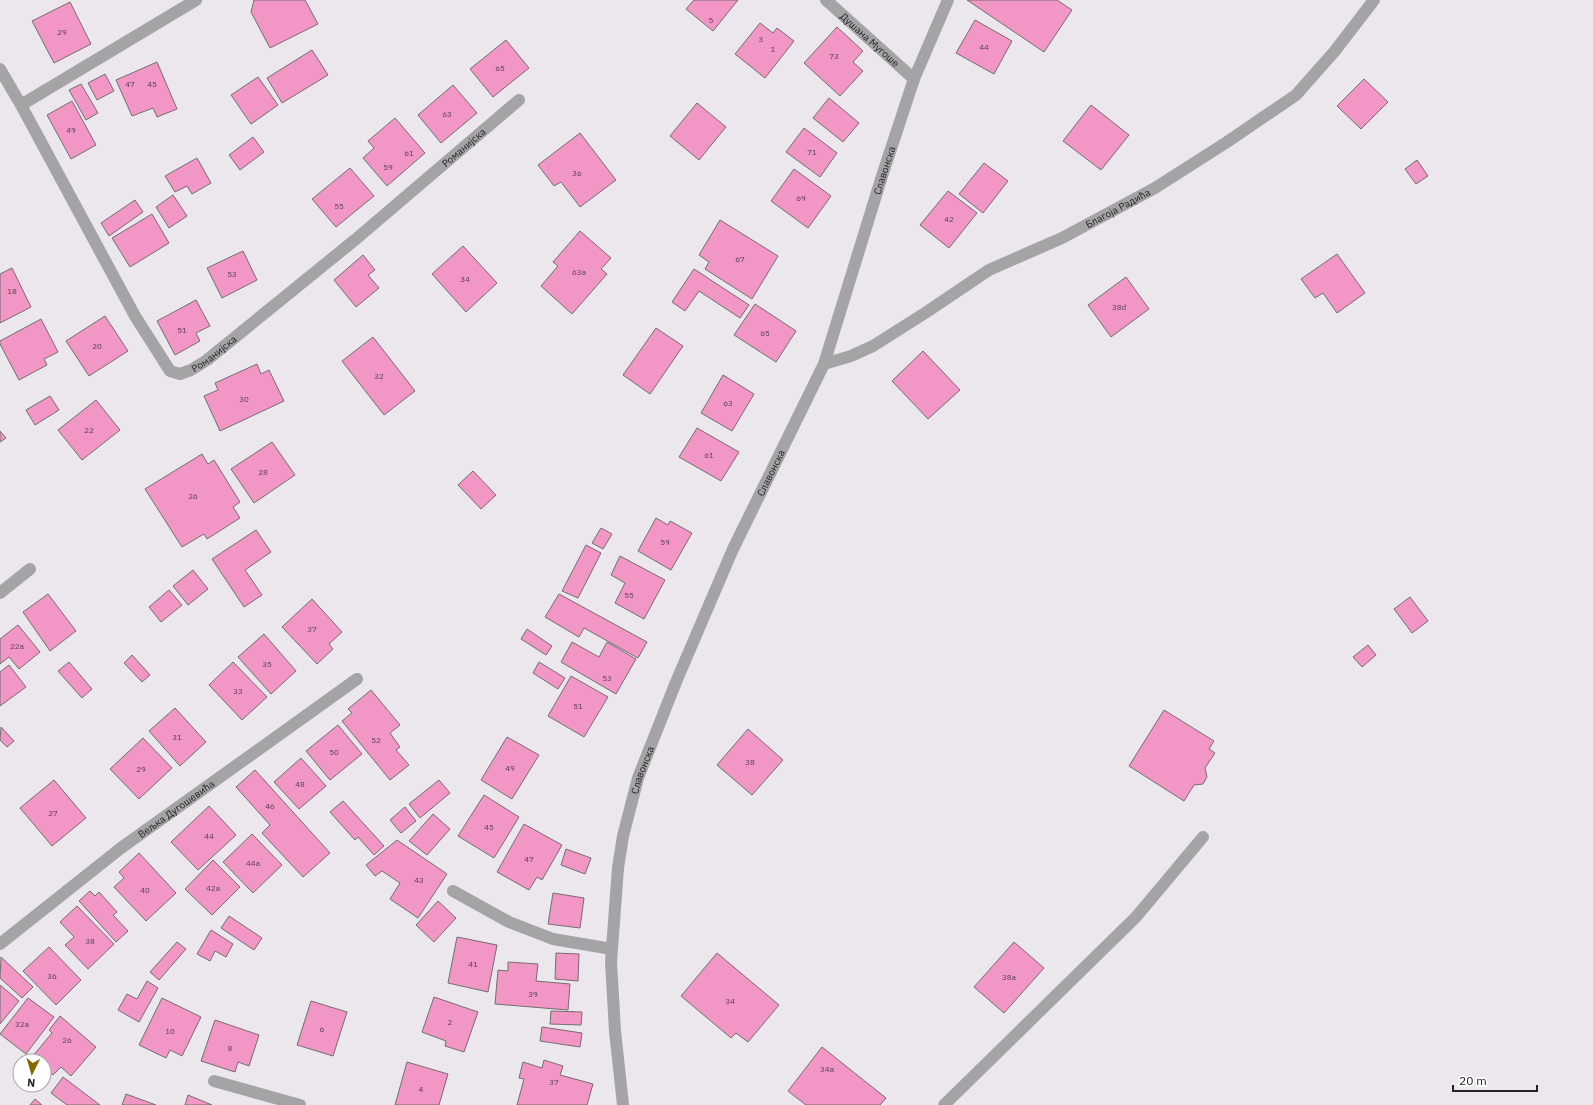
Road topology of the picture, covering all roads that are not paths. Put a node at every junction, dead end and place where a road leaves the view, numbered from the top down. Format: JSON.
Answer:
{"nodes":[{"id":1,"x":196,"y":0,"type":"edge"},
{"id":2,"x":826,"y":0,"type":"edge"},
{"id":3,"x":948,"y":0,"type":"edge"},
{"id":4,"x":1374,"y":0,"type":"edge"},
{"id":5,"x":0,"y":69,"type":"edge"},
{"id":6,"x":914,"y":79,"type":"junction"},
{"id":7,"x":519,"y":100,"type":"dead end"},
{"id":8,"x":21,"y":105,"type":"junction"},
{"id":9,"x":824,"y":364,"type":"junction"},
{"id":10,"x":30,"y":569,"type":"dead end"},
{"id":11,"x":0,"y":593,"type":"edge"},
{"id":12,"x":357,"y":679,"type":"dead end"},
{"id":13,"x":1203,"y":837,"type":"dead end"},
{"id":14,"x":453,"y":891,"type":"dead end"},
{"id":15,"x":0,"y":944,"type":"edge"},
{"id":16,"x":612,"y":949,"type":"junction"},
{"id":17,"x":214,"y":1081,"type":"dead end"},
{"id":18,"x":300,"y":1105,"type":"edge"},
{"id":19,"x":623,"y":1105,"type":"edge"},
{"id":20,"x":944,"y":1105,"type":"edge"}],
"edges":[{"from":1,"to":8,"type":"street"},
{"from":2,"to":6,"type":"street","name":"Душана Мугоше"},
{"from":3,"to":6,"type":"street","name":"Славонска"},
{"from":4,"to":9,"type":"street","name":"Благоја Радића"},
{"from":5,"to":8,"type":"street","name":"Романијска"},
{"from":6,"to":9,"type":"street","name":"Славонска"},
{"from":7,"to":8,"type":"street","name":"Романијска"},
{"from":9,"to":16,"type":"street","name":"Славонска"},
{"from":10,"to":11,"type":"street"},
{"from":12,"to":15,"type":"street","name":"Вељка Дугошевића"},
{"from":13,"to":20,"type":"street"},
{"from":14,"to":16,"type":"street"},
{"from":16,"to":19,"type":"street","name":"Славонска"},
{"from":17,"to":18,"type":"street"}]}
